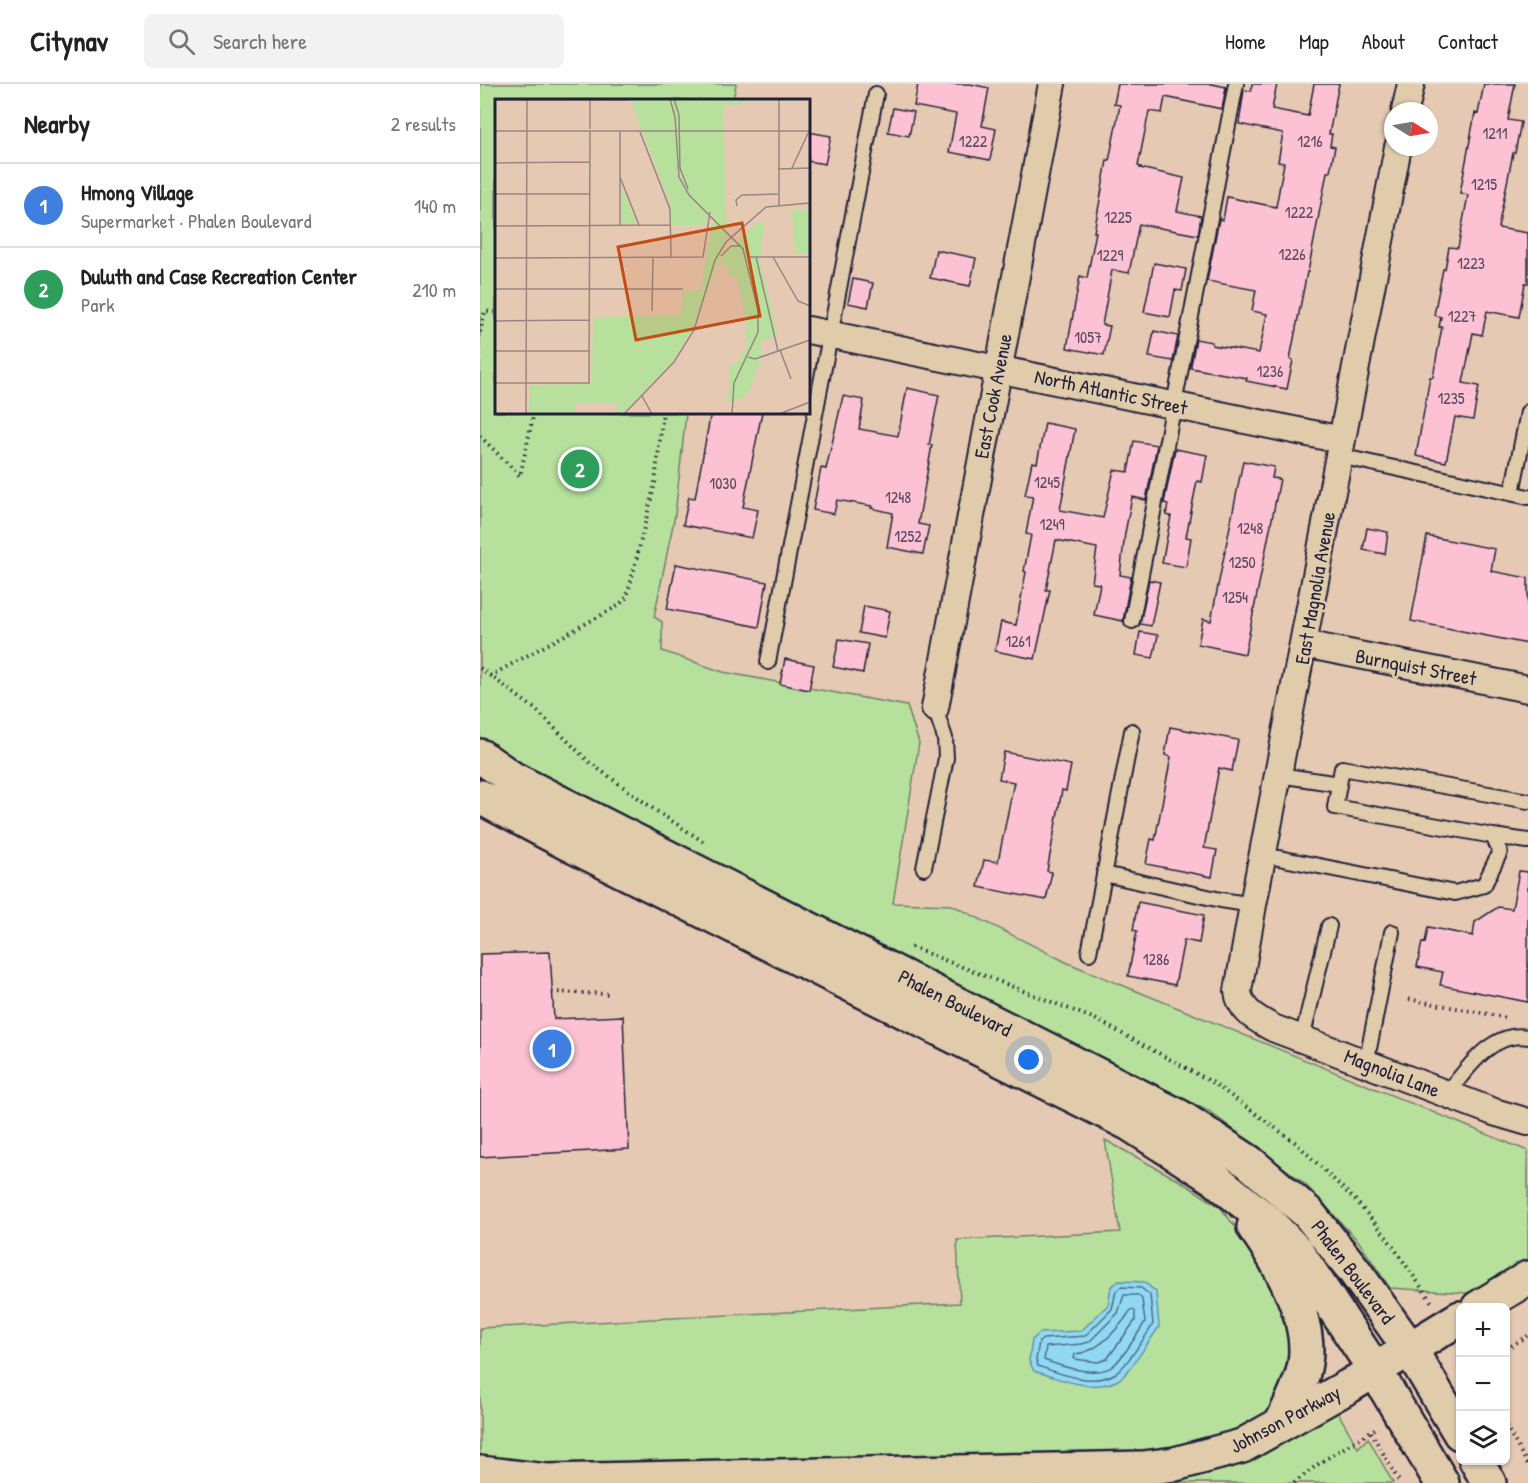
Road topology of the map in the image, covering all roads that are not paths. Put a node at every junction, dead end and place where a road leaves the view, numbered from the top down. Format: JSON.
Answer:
{"nodes":[{"id":1,"x":1052,"y":84,"type":"edge"},
{"id":2,"x":1236,"y":84,"type":"edge"},
{"id":3,"x":1411,"y":84,"type":"edge"},
{"id":4,"x":876,"y":94,"type":"dead end"},
{"id":5,"x":1407,"y":102,"type":"edge"},
{"id":6,"x":1396,"y":156,"type":"edge"},
{"id":7,"x":820,"y":332,"type":"edge"},
{"id":8,"x":998,"y":369,"type":"junction"},
{"id":9,"x":810,"y":396,"type":"edge"},
{"id":10,"x":1174,"y":406,"type":"junction"},
{"id":11,"x":1528,"y":412,"type":"edge"},
{"id":12,"x":807,"y":414,"type":"edge"},
{"id":13,"x":1341,"y":448,"type":"junction"},
{"id":14,"x":1512,"y":493,"type":"junction"},
{"id":15,"x":1528,"y":497,"type":"edge"},
{"id":16,"x":1132,"y":621,"type":"dead end"},
{"id":17,"x":1304,"y":644,"type":"junction"},
{"id":18,"x":768,"y":663,"type":"dead end"},
{"id":19,"x":1528,"y":689,"type":"edge"},
{"id":20,"x":935,"y":708,"type":"joint"},
{"id":21,"x":1132,"y":731,"type":"dead end"},
{"id":22,"x":480,"y":756,"type":"edge"},
{"id":23,"x":1279,"y":775,"type":"junction"},
{"id":24,"x":1339,"y":784,"type":"junction"},
{"id":25,"x":480,"y":796,"type":"edge"},
{"id":26,"x":1528,"y":801,"type":"edge"},
{"id":27,"x":1493,"y":836,"type":"junction"},
{"id":28,"x":1528,"y":841,"type":"edge"},
{"id":29,"x":1264,"y":855,"type":"junction"},
{"id":30,"x":924,"y":868,"type":"dead end"},
{"id":31,"x":1104,"y":874,"type":"junction"},
{"id":32,"x":1253,"y":905,"type":"junction"},
{"id":33,"x":1329,"y":926,"type":"dead end"},
{"id":34,"x":1392,"y":932,"type":"dead end"},
{"id":35,"x":1089,"y":953,"type":"dead end"},
{"id":36,"x":1259,"y":1020,"type":"joint"},
{"id":37,"x":1528,"y":1037,"type":"edge"},
{"id":38,"x":1302,"y":1039,"type":"junction"},
{"id":39,"x":1366,"y":1064,"type":"junction"},
{"id":40,"x":1447,"y":1094,"type":"junction"},
{"id":41,"x":1528,"y":1122,"type":"edge"},
{"id":42,"x":1151,"y":1137,"type":"junction"},
{"id":43,"x":1528,"y":1278,"type":"edge"},
{"id":44,"x":1486,"y":1303,"type":"edge"},
{"id":45,"x":1456,"y":1321,"type":"edge"},
{"id":46,"x":1410,"y":1349,"type":"junction"},
{"id":47,"x":1375,"y":1370,"type":"junction"},
{"id":48,"x":1281,"y":1423,"type":"junction"},
{"id":49,"x":1456,"y":1425,"type":"edge"},
{"id":50,"x":1478,"y":1465,"type":"edge"},
{"id":51,"x":480,"y":1473,"type":"edge"},
{"id":52,"x":1141,"y":1476,"type":"edge"},
{"id":53,"x":1442,"y":1483,"type":"edge"},
{"id":54,"x":1489,"y":1483,"type":"edge"}],
"edges":[{"from":1,"to":8,"type":"street","name":"East Cook Avenue"},
{"from":2,"to":10,"type":"lane"},
{"from":3,"to":5,"type":"street"},
{"from":4,"to":7,"type":"lane"},
{"from":6,"to":13,"type":"street","name":"East Magnolia Avenue"},
{"from":7,"to":8,"type":"street","name":"North Atlantic Street"},
{"from":7,"to":9,"type":"lane"},
{"from":8,"to":10,"type":"street","name":"North Atlantic Street"},
{"from":8,"to":20,"type":"street","name":"East Cook Avenue"},
{"from":10,"to":13,"type":"street","name":"North Atlantic Street"},
{"from":10,"to":16,"type":"lane"},
{"from":11,"to":14,"type":"lane"},
{"from":12,"to":18,"type":"lane"},
{"from":13,"to":14,"type":"lane"},
{"from":13,"to":17,"type":"street","name":"East Magnolia Avenue"},
{"from":14,"to":15,"type":"lane"},
{"from":17,"to":19,"type":"street","name":"Burnquist Street"},
{"from":17,"to":23,"type":"street","name":"East Magnolia Avenue"},
{"from":20,"to":30,"type":"lane"},
{"from":21,"to":31,"type":"lane"},
{"from":22,"to":46,"type":"main road","name":"Phalen Boulevard"},
{"from":23,"to":24,"type":"lane"},
{"from":23,"to":29,"type":"street","name":"East Magnolia Avenue"},
{"from":24,"to":26,"type":"lane"},
{"from":24,"to":27,"type":"lane"},
{"from":25,"to":42,"type":"main road","name":"Phalen Boulevard"},
{"from":27,"to":28,"type":"lane"},
{"from":27,"to":29,"type":"lane"},
{"from":29,"to":32,"type":"street","name":"East Magnolia Avenue"},
{"from":31,"to":32,"type":"lane"},
{"from":31,"to":35,"type":"lane"},
{"from":32,"to":36,"type":"street","name":"East Magnolia Avenue"},
{"from":33,"to":38,"type":"lane"},
{"from":34,"to":39,"type":"lane"},
{"from":36,"to":38,"type":"street","name":"Magnolia Lane"},
{"from":37,"to":40,"type":"lane"},
{"from":38,"to":39,"type":"street","name":"Magnolia Lane"},
{"from":39,"to":40,"type":"street","name":"Magnolia Lane"},
{"from":40,"to":41,"type":"street","name":"Magnolia Lane"},
{"from":42,"to":47,"type":"main road","name":"Phalen Boulevard"},
{"from":42,"to":48,"type":"main road"},
{"from":43,"to":44,"type":"main road"},
{"from":45,"to":46,"type":"main road","name":"Johnson Parkway"},
{"from":46,"to":47,"type":"main road","name":"Johnson Parkway"},
{"from":46,"to":49,"type":"main road","name":"Phalen Boulevard"},
{"from":47,"to":48,"type":"main road","name":"Johnson Parkway"},
{"from":47,"to":53,"type":"main road","name":"Phalen Boulevard"},
{"from":48,"to":52,"type":"main road","name":"Johnson Parkway"},
{"from":50,"to":54,"type":"main road"},
{"from":51,"to":52,"type":"main road","name":"Johnson Parkway"}]}
